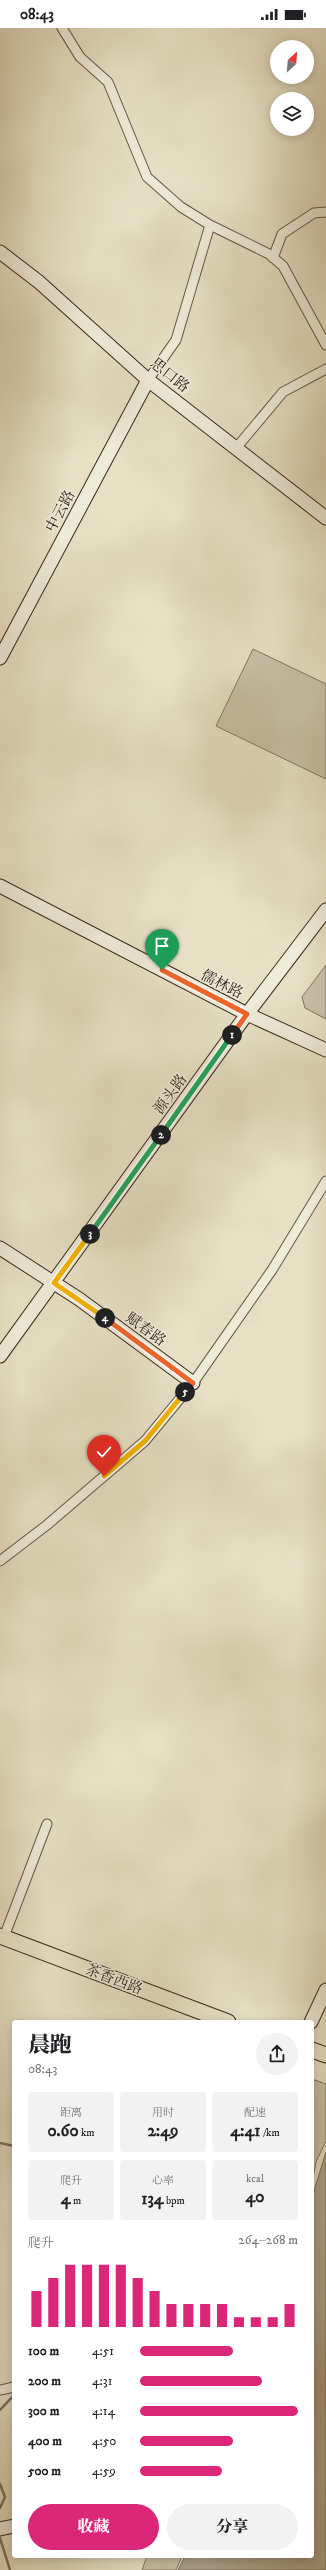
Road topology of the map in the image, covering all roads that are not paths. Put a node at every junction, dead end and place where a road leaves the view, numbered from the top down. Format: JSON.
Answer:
{"nodes":[{"id":1,"x":62,"y":28,"type":"edge"},
{"id":2,"x":326,"y":212,"type":"edge"},
{"id":3,"x":210,"y":226,"type":"junction"},
{"id":4,"x":0,"y":252,"type":"edge"},
{"id":5,"x":273,"y":258,"type":"junction"},
{"id":6,"x":326,"y":346,"type":"edge"},
{"id":7,"x":326,"y":369,"type":"edge"},
{"id":8,"x":148,"y":380,"type":"junction"},
{"id":9,"x":237,"y":447,"type":"junction"},
{"id":10,"x":326,"y":518,"type":"edge"},
{"id":11,"x":0,"y":658,"type":"edge"},
{"id":12,"x":0,"y":886,"type":"edge"},
{"id":13,"x":326,"y":910,"type":"edge"},
{"id":14,"x":247,"y":1014,"type":"junction"},
{"id":15,"x":326,"y":1050,"type":"edge"},
{"id":16,"x":326,"y":1181,"type":"edge"},
{"id":17,"x":0,"y":1248,"type":"edge"},
{"id":18,"x":54,"y":1283,"type":"junction"},
{"id":19,"x":0,"y":1356,"type":"edge"},
{"id":20,"x":193,"y":1383,"type":"junction"},
{"id":21,"x":0,"y":1561,"type":"edge"},
{"id":22,"x":46,"y":1824,"type":"dead end"},
{"id":23,"x":2,"y":1936,"type":"edge"},
{"id":24,"x":326,"y":1990,"type":"edge"},
{"id":25,"x":223,"y":2020,"type":"edge"},
{"id":26,"x":312,"y":2020,"type":"edge"},
{"id":27,"x":314,"y":2051,"type":"edge"},
{"id":28,"x":326,"y":2055,"type":"edge"},
{"id":29,"x":12,"y":2387,"type":"edge"},
{"id":30,"x":0,"y":2390,"type":"edge"}],
"edges":[{"from":1,"to":3,"type":"street"},
{"from":2,"to":5,"type":"street"},
{"from":3,"to":5,"type":"street"},
{"from":3,"to":8,"type":"street"},
{"from":4,"to":8,"type":"street","name":"思口路"},
{"from":5,"to":6,"type":"street"},
{"from":7,"to":9,"type":"street"},
{"from":8,"to":9,"type":"street","name":"思口路"},
{"from":8,"to":11,"type":"street","name":"中云路"},
{"from":9,"to":10,"type":"street","name":"思口路"},
{"from":12,"to":14,"type":"street","name":"儒林路"},
{"from":13,"to":14,"type":"street","name":"源头路"},
{"from":14,"to":15,"type":"street","name":"儒林路"},
{"from":14,"to":18,"type":"street","name":"源头路"},
{"from":16,"to":20,"type":"street"},
{"from":17,"to":18,"type":"street","name":"赋春路"},
{"from":18,"to":19,"type":"street","name":"源头路"},
{"from":18,"to":20,"type":"street","name":"赋春路"},
{"from":20,"to":21,"type":"street"},
{"from":22,"to":23,"type":"street"},
{"from":23,"to":25,"type":"main road","name":"茶香西路"},
{"from":24,"to":26,"type":"street"},
{"from":27,"to":28,"type":"main road"},
{"from":29,"to":30,"type":"street"}]}
